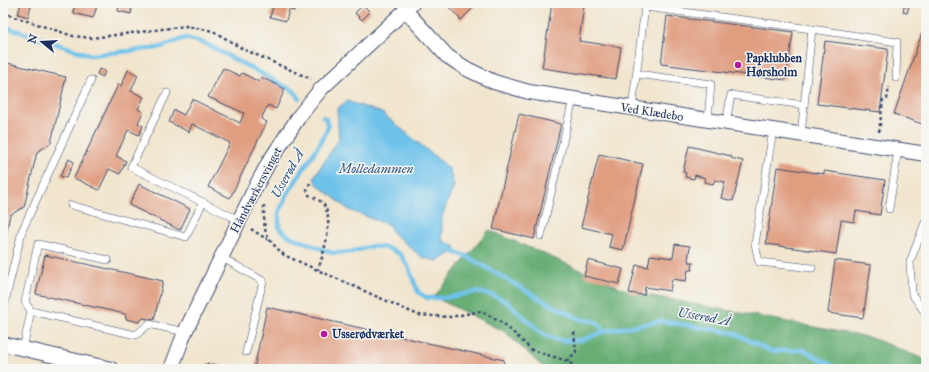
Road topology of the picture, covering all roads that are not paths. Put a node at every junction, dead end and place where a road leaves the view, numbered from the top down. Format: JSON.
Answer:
{"nodes":[{"id":1,"x":409,"y":7,"type":"edge"},
{"id":2,"x":812,"y":29,"type":"junction"},
{"id":3,"x":636,"y":74,"type":"junction"},
{"id":4,"x":896,"y":78,"type":"road end"},
{"id":5,"x":91,"y":80,"type":"dead end"},
{"id":6,"x":167,"y":93,"type":"dead end"},
{"id":7,"x":573,"y":99,"type":"junction"},
{"id":8,"x":804,"y":105,"type":"junction"},
{"id":9,"x":632,"y":108,"type":"junction"},
{"id":10,"x":708,"y":120,"type":"junction"},
{"id":11,"x":726,"y":123,"type":"junction"},
{"id":12,"x":773,"y":130,"type":"junction"},
{"id":13,"x":801,"y":135,"type":"junction"},
{"id":14,"x":898,"y":150,"type":"junction"},
{"id":15,"x":926,"y":154,"type":"edge"},
{"id":16,"x":203,"y":202,"type":"junction"},
{"id":17,"x":71,"y":206,"type":"dead end"},
{"id":18,"x":889,"y":209,"type":"dead end"},
{"id":19,"x":239,"y":220,"type":"junction"},
{"id":20,"x":926,"y":220,"type":"edge"},
{"id":21,"x":541,"y":236,"type":"dead end"},
{"id":22,"x":222,"y":257,"type":"junction"},
{"id":23,"x":108,"y":260,"type":"dead end"},
{"id":24,"x":812,"y":268,"type":"dead end"},
{"id":25,"x":3,"y":310,"type":"edge"},
{"id":26,"x":31,"y":311,"type":"junction"},
{"id":27,"x":926,"y":314,"type":"edge"},
{"id":28,"x":185,"y":332,"type":"junction"},
{"id":29,"x":3,"y":344,"type":"edge"},
{"id":30,"x":23,"y":349,"type":"junction"},
{"id":31,"x":246,"y":352,"type":"dead end"},
{"id":32,"x":110,"y":369,"type":"edge"},
{"id":33,"x":171,"y":369,"type":"edge"}],
"edges":[{"from":1,"to":7,"type":"street","name":"Ved Klædebo"},
{"from":1,"to":19,"type":"street","name":"Håndværkersvinget"},
{"from":2,"to":3,"type":"lane"},
{"from":2,"to":4,"type":"lane"},
{"from":2,"to":8,"type":"lane"},
{"from":3,"to":9,"type":"lane"},
{"from":3,"to":10,"type":"lane"},
{"from":5,"to":25,"type":"lane"},
{"from":6,"to":16,"type":"lane"},
{"from":7,"to":9,"type":"street","name":"Ved Klædebo"},
{"from":7,"to":21,"type":"lane"},
{"from":8,"to":11,"type":"lane"},
{"from":8,"to":13,"type":"lane"},
{"from":9,"to":10,"type":"street","name":"Ved Klædebo"},
{"from":10,"to":11,"type":"street","name":"Ved Klædebo"},
{"from":11,"to":12,"type":"street","name":"Ved Klædebo"},
{"from":12,"to":13,"type":"street","name":"Ved Klædebo"},
{"from":12,"to":24,"type":"lane"},
{"from":13,"to":14,"type":"street","name":"Ved Klædebo"},
{"from":14,"to":15,"type":"street","name":"Ved Klædebo"},
{"from":14,"to":18,"type":"lane"},
{"from":16,"to":17,"type":"lane"},
{"from":16,"to":19,"type":"lane"},
{"from":19,"to":22,"type":"street","name":"Håndværkersvinget"},
{"from":20,"to":27,"type":"lane"},
{"from":22,"to":28,"type":"street","name":"Håndværkersvinget"},
{"from":22,"to":31,"type":"lane"},
{"from":23,"to":26,"type":"lane"},
{"from":26,"to":28,"type":"lane"},
{"from":26,"to":30,"type":"lane"},
{"from":28,"to":33,"type":"street","name":"Håndværkersvinget"},
{"from":29,"to":30,"type":"street"},
{"from":30,"to":32,"type":"street"}]}
